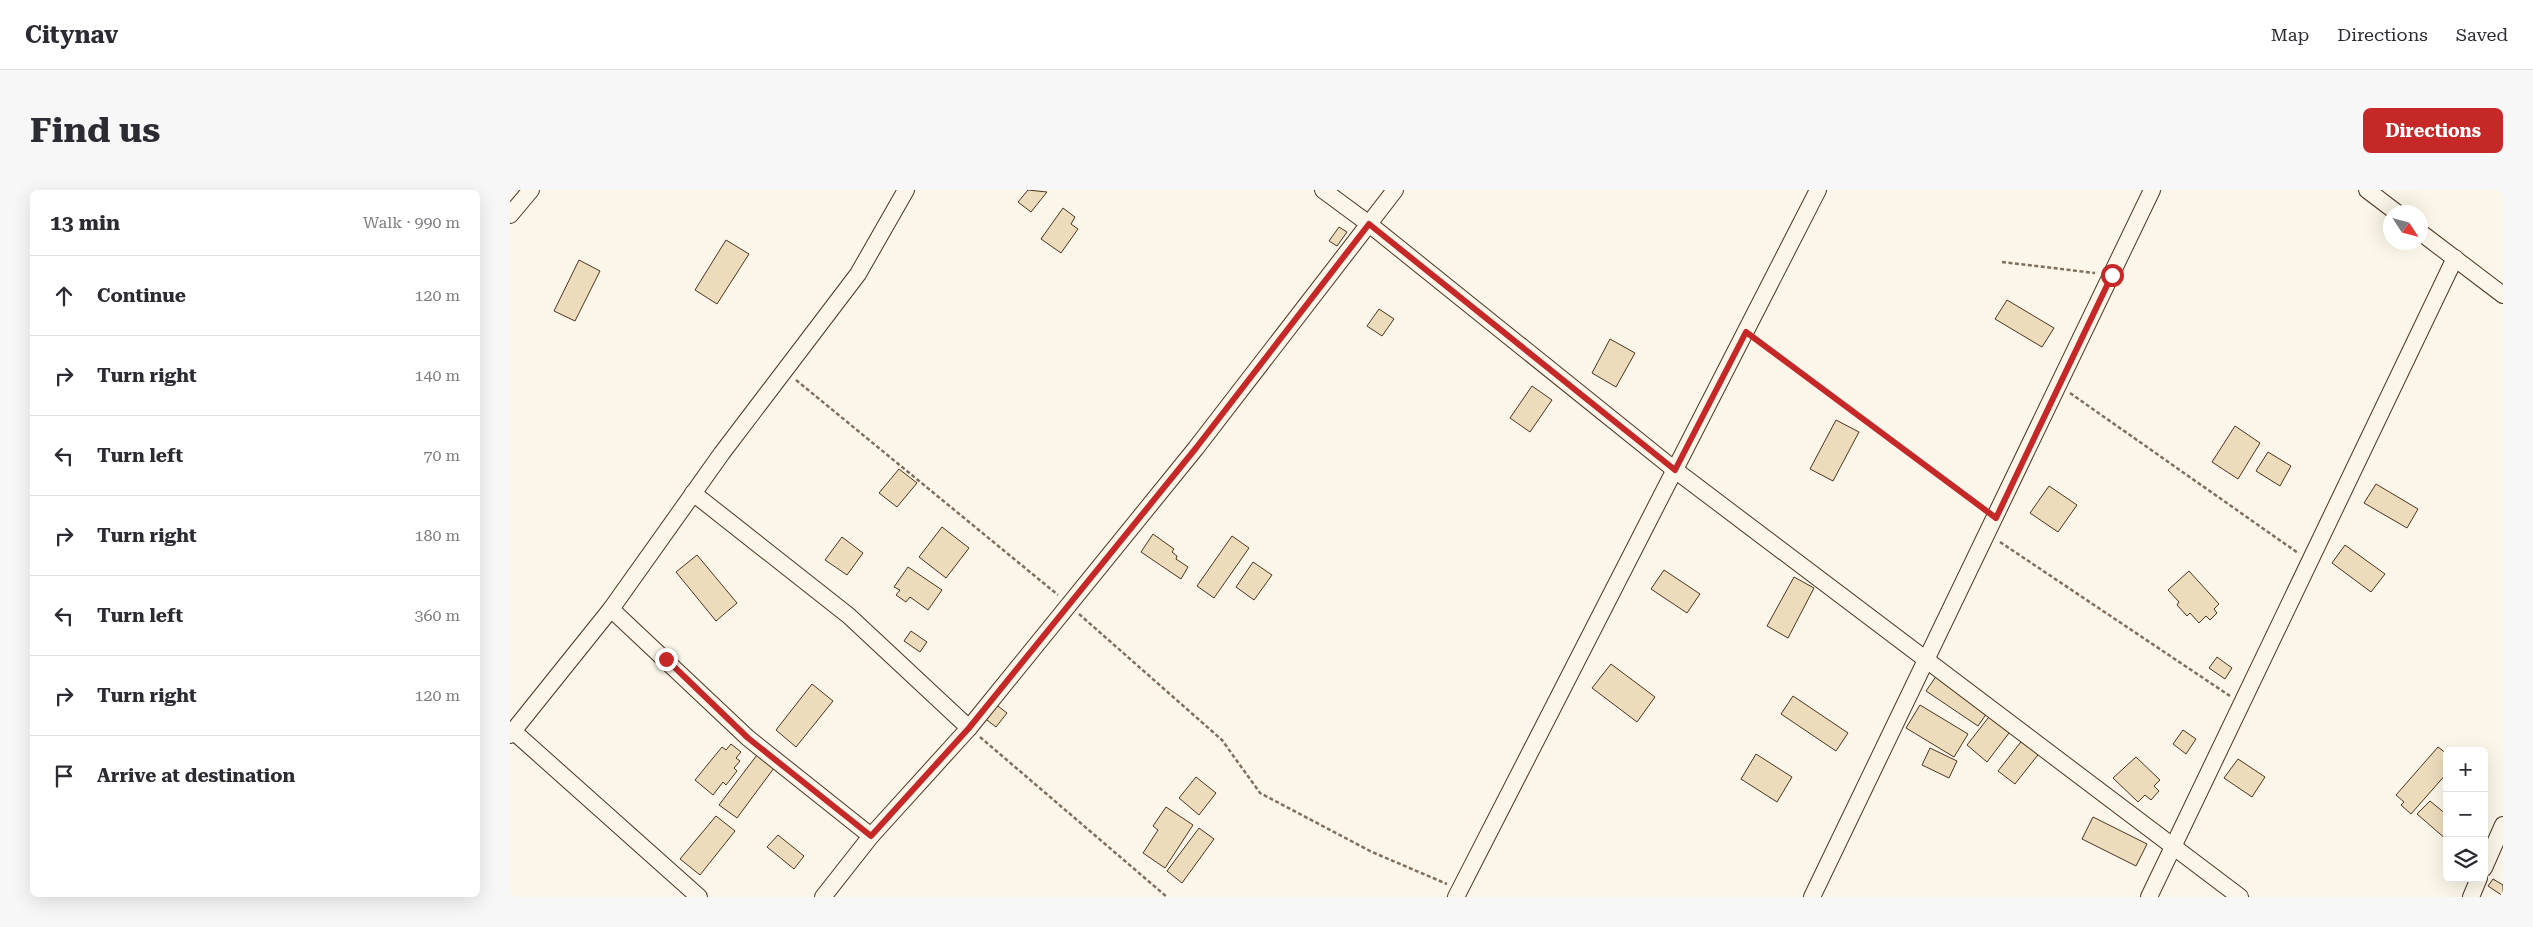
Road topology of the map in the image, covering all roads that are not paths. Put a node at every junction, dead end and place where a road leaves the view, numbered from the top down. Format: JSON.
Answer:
{"nodes":[{"id":1,"x":531,"y":190,"type":"edge"},
{"id":2,"x":906,"y":190,"type":"edge"},
{"id":3,"x":1323,"y":190,"type":"edge"},
{"id":4,"x":1395,"y":190,"type":"edge"},
{"id":5,"x":1818,"y":190,"type":"edge"},
{"id":6,"x":2152,"y":190,"type":"edge"},
{"id":7,"x":2367,"y":190,"type":"edge"},
{"id":8,"x":2387,"y":205,"type":"edge"},
{"id":9,"x":510,"y":215,"type":"edge"},
{"id":10,"x":1369,"y":224,"type":"junction"},
{"id":11,"x":2428,"y":238,"type":"edge"},
{"id":12,"x":2455,"y":258,"type":"junction"},
{"id":13,"x":2503,"y":295,"type":"edge"},
{"id":14,"x":1675,"y":470,"type":"junction"},
{"id":15,"x":693,"y":493,"type":"junction"},
{"id":16,"x":611,"y":609,"type":"junction"},
{"id":17,"x":1927,"y":662,"type":"junction"},
{"id":18,"x":969,"y":728,"type":"junction"},
{"id":19,"x":511,"y":733,"type":"edge"},
{"id":20,"x":2503,"y":825,"type":"edge"},
{"id":21,"x":871,"y":836,"type":"junction"},
{"id":22,"x":2174,"y":845,"type":"junction"},
{"id":23,"x":2488,"y":859,"type":"edge"},
{"id":24,"x":2478,"y":882,"type":"edge"},
{"id":25,"x":1458,"y":893,"type":"edge"},
{"id":26,"x":699,"y":897,"type":"edge"},
{"id":27,"x":823,"y":897,"type":"edge"},
{"id":28,"x":1812,"y":897,"type":"edge"},
{"id":29,"x":2149,"y":897,"type":"edge"},
{"id":30,"x":2240,"y":897,"type":"edge"},
{"id":31,"x":2471,"y":897,"type":"edge"}],
"edges":[{"from":1,"to":9,"type":"street"},
{"from":2,"to":15,"type":"street"},
{"from":3,"to":10,"type":"street"},
{"from":4,"to":10,"type":"street"},
{"from":5,"to":14,"type":"street"},
{"from":6,"to":17,"type":"street"},
{"from":7,"to":8,"type":"street"},
{"from":10,"to":14,"type":"street"},
{"from":10,"to":18,"type":"street"},
{"from":11,"to":12,"type":"street"},
{"from":12,"to":13,"type":"street"},
{"from":12,"to":22,"type":"street"},
{"from":14,"to":17,"type":"street"},
{"from":14,"to":25,"type":"street"},
{"from":15,"to":16,"type":"street"},
{"from":15,"to":18,"type":"street"},
{"from":16,"to":19,"type":"street"},
{"from":16,"to":21,"type":"street"},
{"from":17,"to":22,"type":"street"},
{"from":17,"to":28,"type":"street"},
{"from":18,"to":21,"type":"street"},
{"from":19,"to":26,"type":"street"},
{"from":20,"to":23,"type":"street"},
{"from":21,"to":27,"type":"street"},
{"from":22,"to":29,"type":"street"},
{"from":22,"to":30,"type":"street"},
{"from":24,"to":31,"type":"street"}]}
